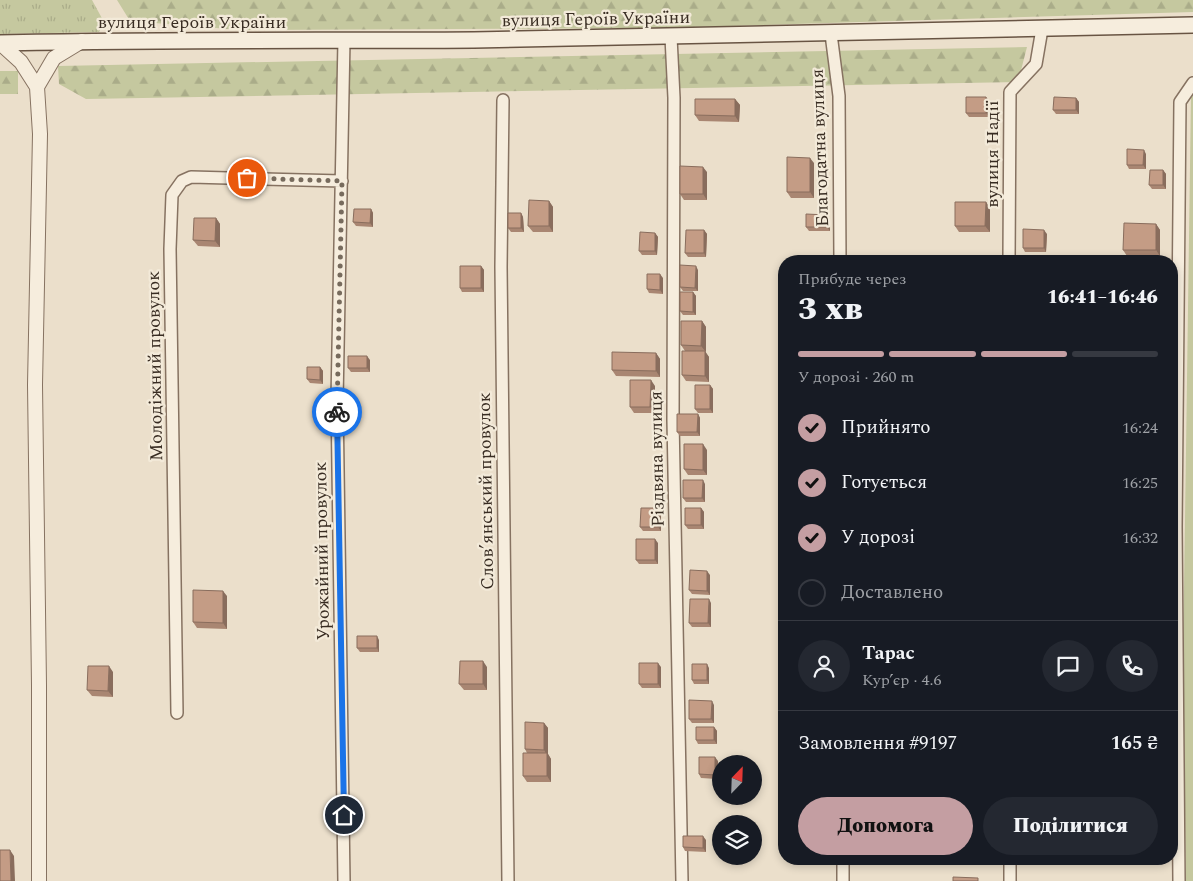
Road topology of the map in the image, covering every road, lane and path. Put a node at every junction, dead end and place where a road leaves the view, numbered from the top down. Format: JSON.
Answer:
{"nodes":[{"id":1,"x":1193,"y":25,"type":"edge"},
{"id":2,"x":1042,"y":28,"type":"junction"},
{"id":3,"x":831,"y":34,"type":"junction"},
{"id":4,"x":671,"y":37,"type":"junction"},
{"id":5,"x":344,"y":40,"type":"junction"},
{"id":6,"x":82,"y":41,"type":"junction"},
{"id":7,"x":0,"y":43,"type":"edge"},
{"id":8,"x":1193,"y":83,"type":"edge"},
{"id":9,"x":37,"y":87,"type":"junction"},
{"id":10,"x":503,"y":100,"type":"dead end"},
{"id":11,"x":342,"y":181,"type":"junction"},
{"id":12,"x":840,"y":255,"type":"edge"},
{"id":13,"x":1009,"y":255,"type":"edge"},
{"id":14,"x":1178,"y":314,"type":"edge"},
{"id":15,"x":177,"y":714,"type":"dead end"},
{"id":16,"x":1178,"y":763,"type":"edge"},
{"id":17,"x":843,"y":865,"type":"edge"},
{"id":18,"x":1010,"y":865,"type":"edge"},
{"id":19,"x":39,"y":881,"type":"edge"},
{"id":20,"x":344,"y":881,"type":"edge"},
{"id":21,"x":508,"y":881,"type":"edge"},
{"id":22,"x":682,"y":881,"type":"edge"},
{"id":23,"x":843,"y":881,"type":"edge"},
{"id":24,"x":1010,"y":881,"type":"edge"},
{"id":25,"x":1179,"y":881,"type":"edge"}],
"edges":[{"from":1,"to":2,"type":"main road","name":"вулиця Героїв України"},
{"from":2,"to":3,"type":"main road","name":"вулиця Героїв України"},
{"from":2,"to":13,"type":"street","name":"вулиця Надії"},
{"from":3,"to":4,"type":"main road","name":"вулиця Героїв України"},
{"from":3,"to":12,"type":"street","name":"Благодатна вулиця"},
{"from":4,"to":5,"type":"main road","name":"вулиця Героїв України"},
{"from":4,"to":22,"type":"street","name":"Різдвяна вулиця"},
{"from":5,"to":6,"type":"main road","name":"вулиця Героїв України"},
{"from":5,"to":11,"type":"street","name":"Урожайний провулок"},
{"from":6,"to":7,"type":"main road","name":"вулиця Героїв України"},
{"from":6,"to":9,"type":"street"},
{"from":7,"to":9,"type":"street"},
{"from":8,"to":14,"type":"street"},
{"from":9,"to":19,"type":"street"},
{"from":10,"to":21,"type":"street","name":"Словʼянський провулок"},
{"from":11,"to":15,"type":"street","name":"Молодіжний провулок"},
{"from":11,"to":20,"type":"street","name":"Урожайний провулок"},
{"from":16,"to":25,"type":"street"},
{"from":17,"to":23,"type":"street"},
{"from":18,"to":24,"type":"street"}]}
